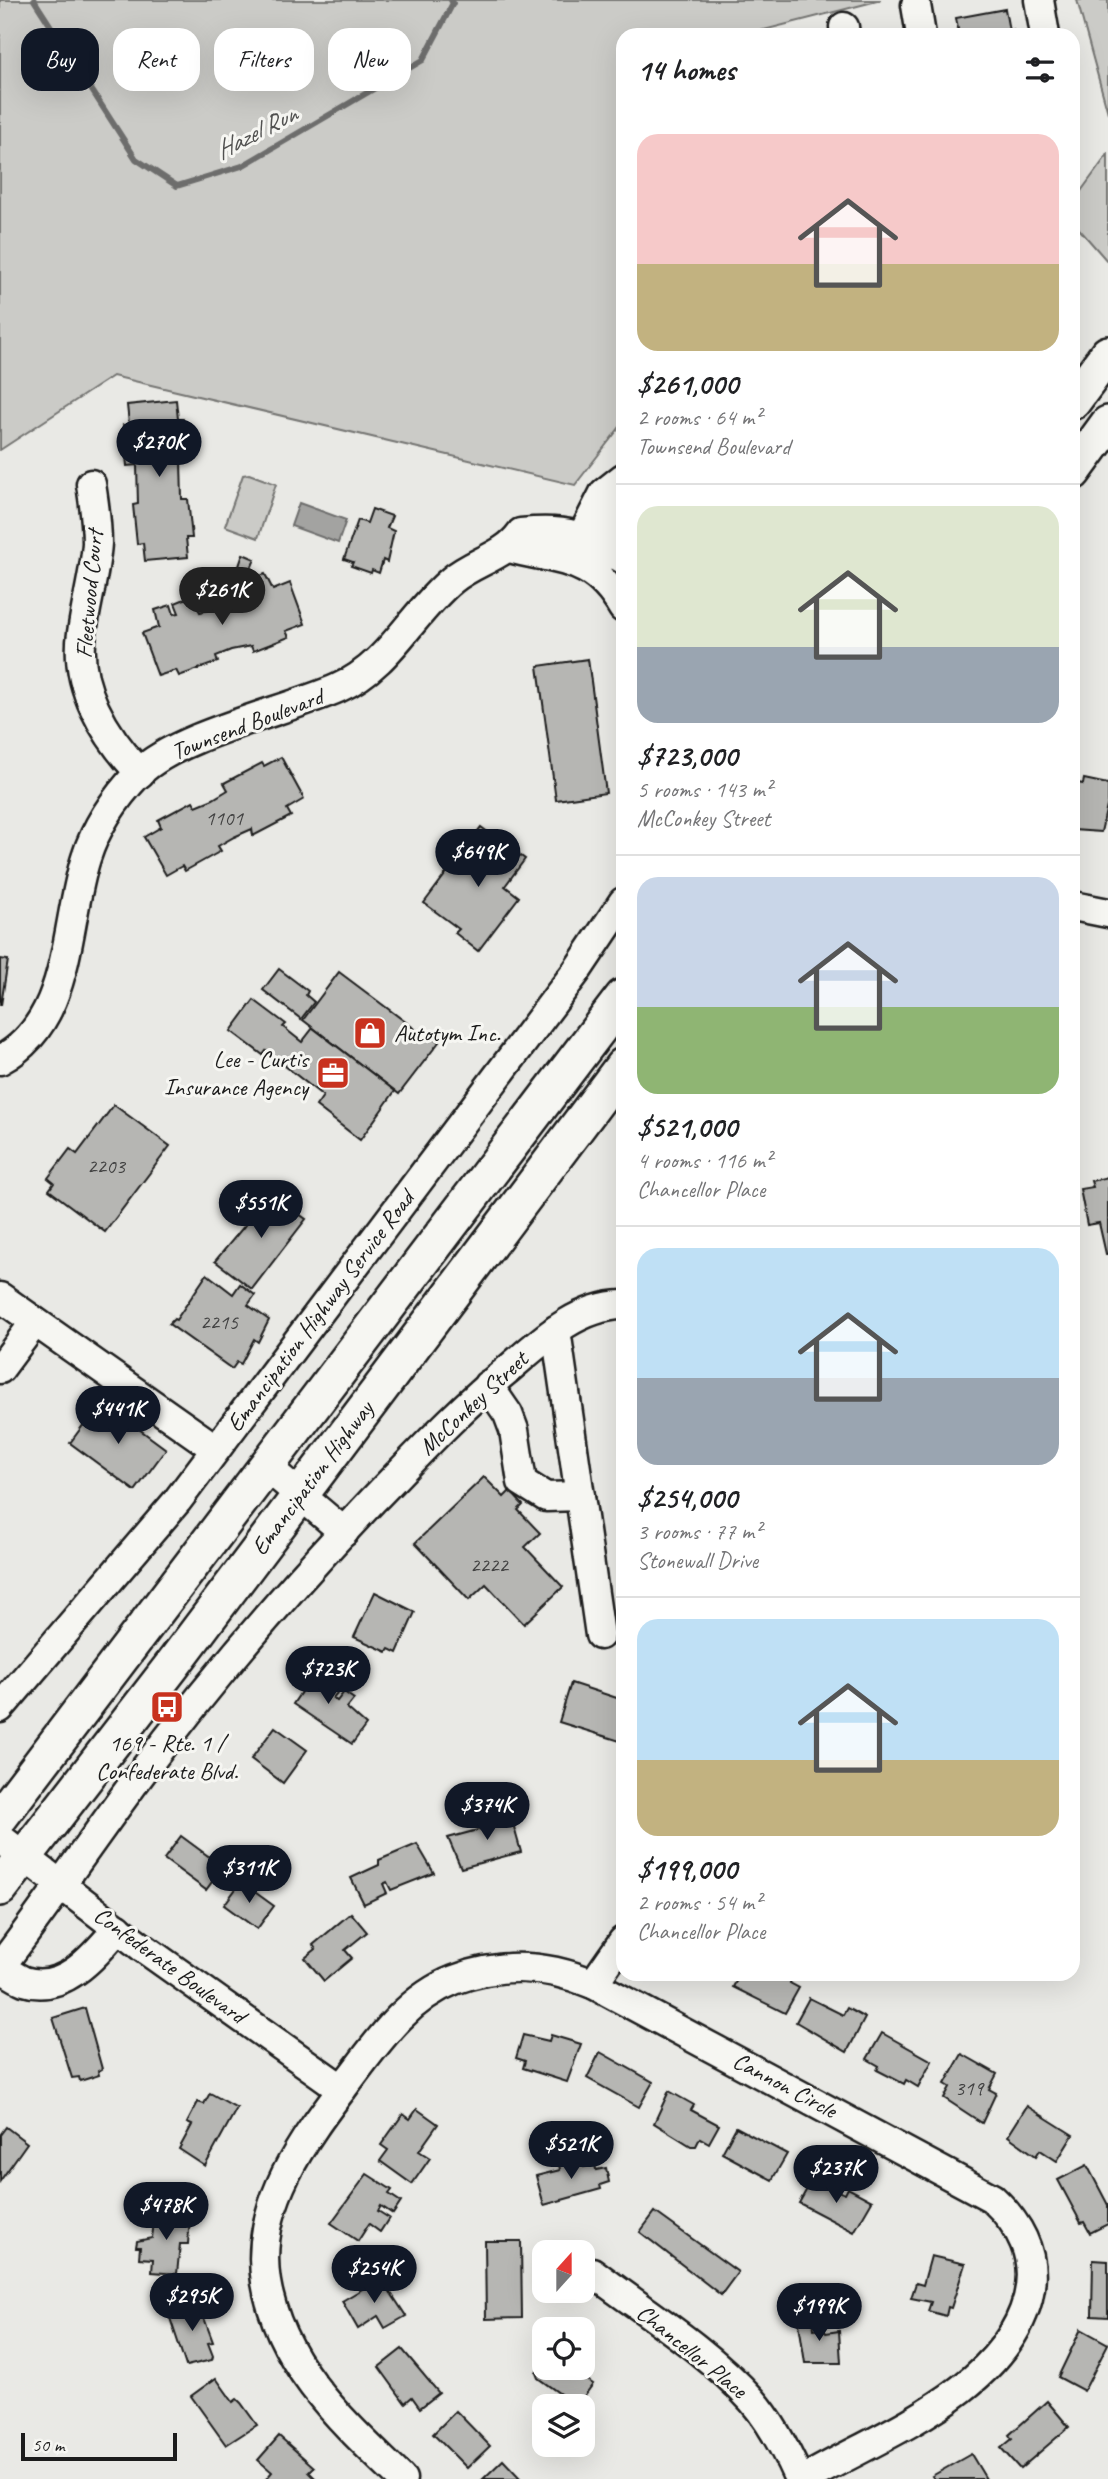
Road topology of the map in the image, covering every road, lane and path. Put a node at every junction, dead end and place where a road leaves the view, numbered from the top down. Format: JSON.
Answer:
{"nodes":[{"id":1,"x":1040,"y":0,"type":"edge"},
{"id":2,"x":916,"y":5,"type":"dead end"},
{"id":3,"x":919,"y":28,"type":"edge"},
{"id":4,"x":1044,"y":28,"type":"edge"},
{"id":5,"x":1108,"y":354,"type":"edge"},
{"id":6,"x":1080,"y":392,"type":"edge"},
{"id":7,"x":1108,"y":424,"type":"edge"},
{"id":8,"x":1080,"y":462,"type":"edge"},
{"id":9,"x":91,"y":484,"type":"dead end"},
{"id":10,"x":616,"y":484,"type":"edge"},
{"id":11,"x":616,"y":521,"type":"edge"},
{"id":12,"x":595,"y":555,"type":"edge"},
{"id":13,"x":616,"y":596,"type":"edge"},
{"id":14,"x":140,"y":773,"type":"junction"},
{"id":15,"x":616,"y":914,"type":"edge"},
{"id":16,"x":616,"y":1007,"type":"edge"},
{"id":17,"x":0,"y":1060,"type":"edge"},
{"id":18,"x":616,"y":1075,"type":"edge"},
{"id":19,"x":0,"y":1297,"type":"edge"},
{"id":20,"x":616,"y":1306,"type":"edge"},
{"id":21,"x":35,"y":1322,"type":"junction"},
{"id":22,"x":556,"y":1330,"type":"junction"},
{"id":23,"x":0,"y":1369,"type":"edge"},
{"id":24,"x":488,"y":1385,"type":"junction"},
{"id":25,"x":216,"y":1449,"type":"junction"},
{"id":26,"x":267,"y":1467,"type":"junction"},
{"id":27,"x":299,"y":1494,"type":"junction"},
{"id":28,"x":580,"y":1496,"type":"junction"},
{"id":29,"x":344,"y":1532,"type":"junction"},
{"id":30,"x":600,"y":1634,"type":"dead end"},
{"id":31,"x":0,"y":1708,"type":"edge"},
{"id":32,"x":0,"y":1817,"type":"edge"},
{"id":33,"x":12,"y":1847,"type":"edge"},
{"id":34,"x":62,"y":1886,"type":"junction"},
{"id":35,"x":0,"y":1888,"type":"edge"},
{"id":36,"x":118,"y":1928,"type":"junction"},
{"id":37,"x":616,"y":1951,"type":"edge"},
{"id":38,"x":0,"y":1967,"type":"edge"},
{"id":39,"x":593,"y":1984,"type":"junction"},
{"id":40,"x":342,"y":2088,"type":"junction"},
{"id":41,"x":595,"y":2274,"type":"edge"},
{"id":42,"x":402,"y":2479,"type":"edge"},
{"id":43,"x":800,"y":2479,"type":"edge"},
{"id":44,"x":806,"y":2479,"type":"edge"}],
"edges":[{"from":1,"to":4,"type":"street"},
{"from":2,"to":3,"type":"street"},
{"from":5,"to":6,"type":"main road"},
{"from":7,"to":8,"type":"main road"},
{"from":9,"to":14,"type":"street","name":"Fleetwood Court"},
{"from":10,"to":12,"type":"street"},
{"from":11,"to":12,"type":"street"},
{"from":12,"to":13,"type":"street"},
{"from":12,"to":14,"type":"street","name":"Townsend Boulevard"},
{"from":14,"to":17,"type":"street","name":"Townsend Boulevard"},
{"from":15,"to":25,"type":"street","name":"Emancipation Highway Service Road"},
{"from":16,"to":26,"type":"main road","name":"Emancipation Highway"},
{"from":18,"to":27,"type":"main road","name":"Emancipation Highway"},
{"from":19,"to":21,"type":"street"},
{"from":20,"to":22,"type":"street","name":"McConkey Street"},
{"from":21,"to":23,"type":"street"},
{"from":21,"to":25,"type":"street"},
{"from":22,"to":24,"type":"street","name":"McConkey Street"},
{"from":22,"to":28,"type":"street"},
{"from":24,"to":28,"type":"street"},
{"from":24,"to":29,"type":"street","name":"McConkey Street"},
{"from":25,"to":31,"type":"street","name":"Emancipation Highway Service Road"},
{"from":26,"to":27,"type":"street"},
{"from":26,"to":32,"type":"main road","name":"Emancipation Highway"},
{"from":27,"to":29,"type":"street"},
{"from":27,"to":33,"type":"main road","name":"Emancipation Highway"},
{"from":28,"to":30,"type":"street"},
{"from":29,"to":34,"type":"street","name":"McConkey Street"},
{"from":33,"to":34,"type":"street","name":"Confederate Boulevard"},
{"from":33,"to":35,"type":"main road","name":"Emancipation Highway"},
{"from":34,"to":36,"type":"street","name":"Confederate Boulevard"},
{"from":34,"to":38,"type":"street","name":"McConkey Street"},
{"from":36,"to":38,"type":"street"},
{"from":36,"to":40,"type":"street","name":"Confederate Boulevard"},
{"from":37,"to":39,"type":"street"},
{"from":39,"to":40,"type":"street","name":"Cannon Circle"},
{"from":39,"to":44,"type":"street","name":"Cannon Circle"},
{"from":40,"to":42,"type":"street","name":"Cannon Circle"},
{"from":41,"to":43,"type":"street","name":"Chancellor Place"}]}
